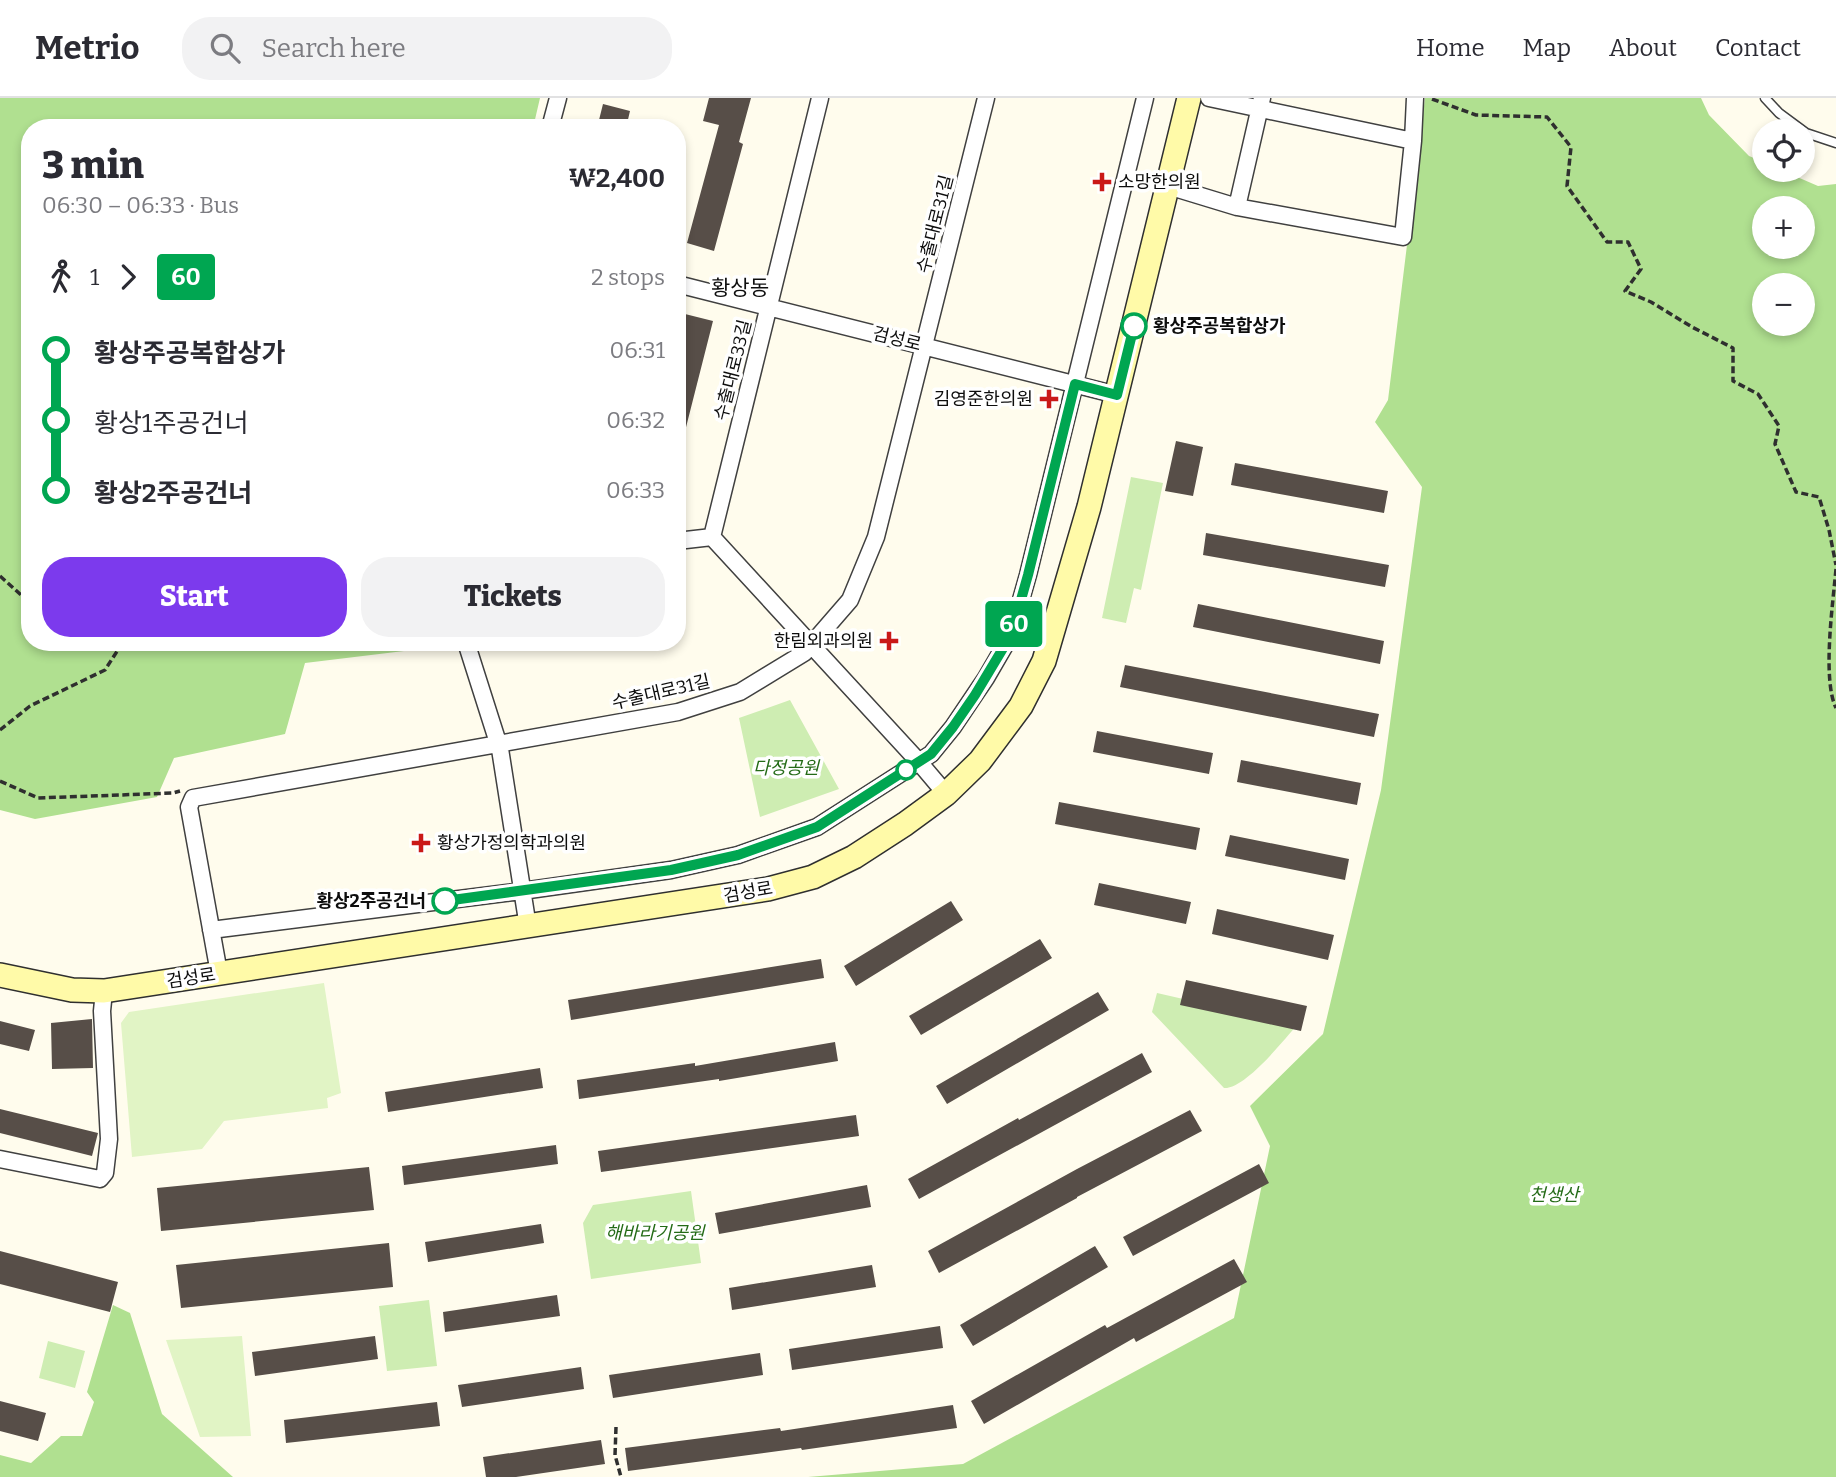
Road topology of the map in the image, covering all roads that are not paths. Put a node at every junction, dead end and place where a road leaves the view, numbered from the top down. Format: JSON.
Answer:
{"nodes":[{"id":1,"x":558,"y":98,"type":"edge"},
{"id":2,"x":820,"y":98,"type":"edge"},
{"id":3,"x":986,"y":98,"type":"edge"},
{"id":4,"x":1145,"y":98,"type":"edge"},
{"id":5,"x":1189,"y":98,"type":"edge"},
{"id":6,"x":1209,"y":98,"type":"edge"},
{"id":7,"x":1415,"y":98,"type":"edge"},
{"id":8,"x":1765,"y":98,"type":"edge"},
{"id":9,"x":1261,"y":104,"type":"edge"},
{"id":10,"x":552,"y":119,"type":"edge"},
{"id":11,"x":1413,"y":141,"type":"junction"},
{"id":12,"x":1836,"y":143,"type":"edge"},
{"id":13,"x":1168,"y":186,"type":"junction"},
{"id":14,"x":1237,"y":207,"type":"junction"},
{"id":15,"x":686,"y":286,"type":"edge"},
{"id":16,"x":769,"y":307,"type":"junction"},
{"id":17,"x":924,"y":346,"type":"junction"},
{"id":18,"x":1075,"y":384,"type":"junction"},
{"id":19,"x":1117,"y":395,"type":"junction"},
{"id":20,"x":712,"y":537,"type":"junction"},
{"id":21,"x":686,"y":540,"type":"edge"},
{"id":22,"x":811,"y":645,"type":"junction"},
{"id":23,"x":469,"y":651,"type":"edge"},
{"id":24,"x":498,"y":744,"type":"junction"},
{"id":25,"x":919,"y":762,"type":"junction"},
{"id":26,"x":946,"y":794,"type":"junction"},
{"id":27,"x":522,"y":891,"type":"junction"},
{"id":28,"x":527,"y":927,"type":"junction"},
{"id":29,"x":211,"y":930,"type":"junction"},
{"id":30,"x":219,"y":974,"type":"junction"},
{"id":31,"x":0,"y":975,"type":"edge"},
{"id":32,"x":104,"y":991,"type":"junction"},
{"id":33,"x":0,"y":1159,"type":"edge"}],
"edges":[{"from":1,"to":10,"type":"street"},
{"from":2,"to":16,"type":"street","name":"수출대로33길"},
{"from":3,"to":17,"type":"street","name":"수출대로31길"},
{"from":4,"to":18,"type":"street"},
{"from":5,"to":13,"type":"street","name":"검성로"},
{"from":6,"to":9,"type":"street"},
{"from":7,"to":11,"type":"street"},
{"from":8,"to":12,"type":"lane"},
{"from":9,"to":11,"type":"street"},
{"from":9,"to":14,"type":"street"},
{"from":11,"to":14,"type":"street"},
{"from":13,"to":14,"type":"street"},
{"from":13,"to":19,"type":"street","name":"검성로"},
{"from":15,"to":16,"type":"street","name":"검성로"},
{"from":16,"to":17,"type":"street","name":"검성로"},
{"from":16,"to":20,"type":"street","name":"수출대로33길"},
{"from":17,"to":18,"type":"street","name":"검성로"},
{"from":17,"to":22,"type":"street","name":"수출대로31길"},
{"from":18,"to":19,"type":"street","name":"검성로"},
{"from":18,"to":25,"type":"street"},
{"from":19,"to":26,"type":"street","name":"검성로"},
{"from":20,"to":21,"type":"street"},
{"from":20,"to":22,"type":"street"},
{"from":22,"to":24,"type":"street","name":"수출대로31길"},
{"from":22,"to":25,"type":"street"},
{"from":23,"to":24,"type":"street"},
{"from":24,"to":27,"type":"street"},
{"from":24,"to":29,"type":"street","name":"수출대로31길"},
{"from":25,"to":26,"type":"street"},
{"from":25,"to":27,"type":"street"},
{"from":26,"to":28,"type":"street","name":"검성로"},
{"from":27,"to":28,"type":"street"},
{"from":27,"to":29,"type":"street"},
{"from":28,"to":30,"type":"street","name":"검성로"},
{"from":29,"to":30,"type":"street","name":"수출대로31길"},
{"from":30,"to":32,"type":"street","name":"검성로"},
{"from":31,"to":32,"type":"street","name":"검성로"},
{"from":32,"to":33,"type":"street"}]}
